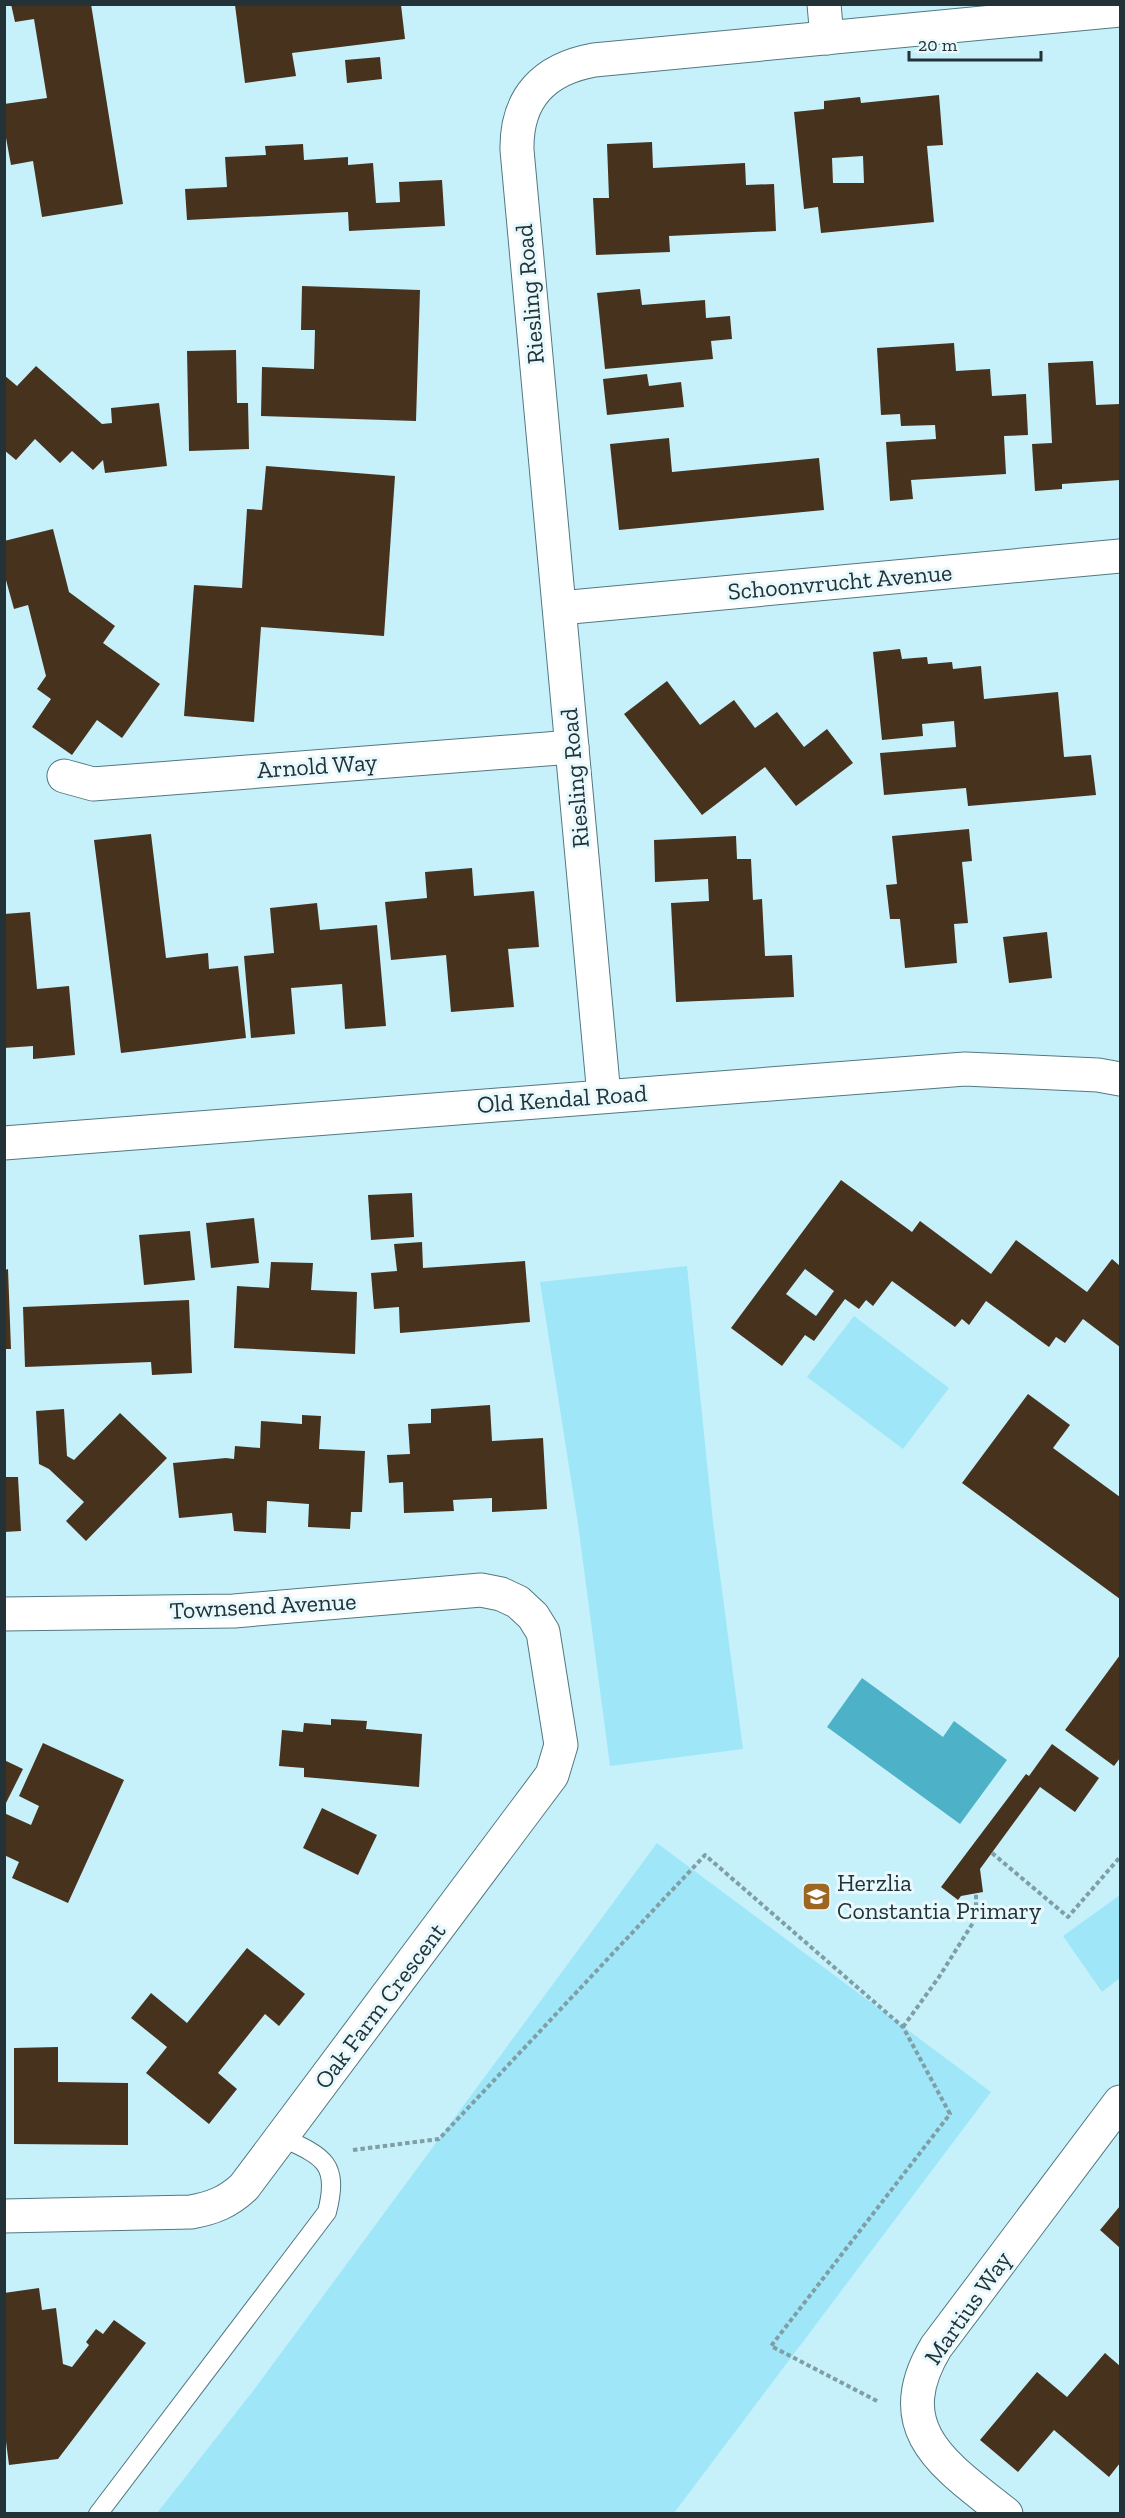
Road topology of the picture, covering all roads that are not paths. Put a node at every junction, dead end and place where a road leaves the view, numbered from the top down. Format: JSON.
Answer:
{"nodes":[{"id":1,"x":824,"y":4,"type":"edge"},
{"id":2,"x":1120,"y":10,"type":"edge"},
{"id":3,"x":827,"y":38,"type":"junction"},
{"id":4,"x":1120,"y":556,"type":"edge"},
{"id":5,"x":560,"y":608,"type":"junction"},
{"id":6,"x":572,"y":747,"type":"junction"},
{"id":7,"x":64,"y":776,"type":"dead end"},
{"id":8,"x":1120,"y":1079,"type":"edge"},
{"id":9,"x":604,"y":1096,"type":"junction"},
{"id":10,"x":4,"y":1143,"type":"edge"},
{"id":11,"x":518,"y":1602,"type":"joint"},
{"id":12,"x":4,"y":1614,"type":"edge"},
{"id":13,"x":1120,"y":2102,"type":"edge"},
{"id":14,"x":281,"y":2137,"type":"junction"},
{"id":15,"x":4,"y":2216,"type":"edge"},
{"id":16,"x":98,"y":2514,"type":"edge"},
{"id":17,"x":1006,"y":2514,"type":"edge"}],
"edges":[{"from":1,"to":3,"type":"street"},
{"from":2,"to":3,"type":"street","name":"Riesling Road"},
{"from":3,"to":5,"type":"street","name":"Riesling Road"},
{"from":4,"to":5,"type":"street","name":"Schoonvrucht Avenue"},
{"from":5,"to":6,"type":"street","name":"Riesling Road"},
{"from":6,"to":7,"type":"street","name":"Arnold Way"},
{"from":6,"to":9,"type":"street","name":"Riesling Road"},
{"from":8,"to":9,"type":"street","name":"Old Kendal Road"},
{"from":9,"to":10,"type":"street","name":"Old Kendal Road"},
{"from":11,"to":12,"type":"street","name":"Townsend Avenue"},
{"from":11,"to":14,"type":"street","name":"Oak Farm Crescent"},
{"from":13,"to":17,"type":"street","name":"Martius Way"},
{"from":14,"to":15,"type":"street","name":"Oak Farm Crescent"},
{"from":14,"to":16,"type":"lane"}]}
